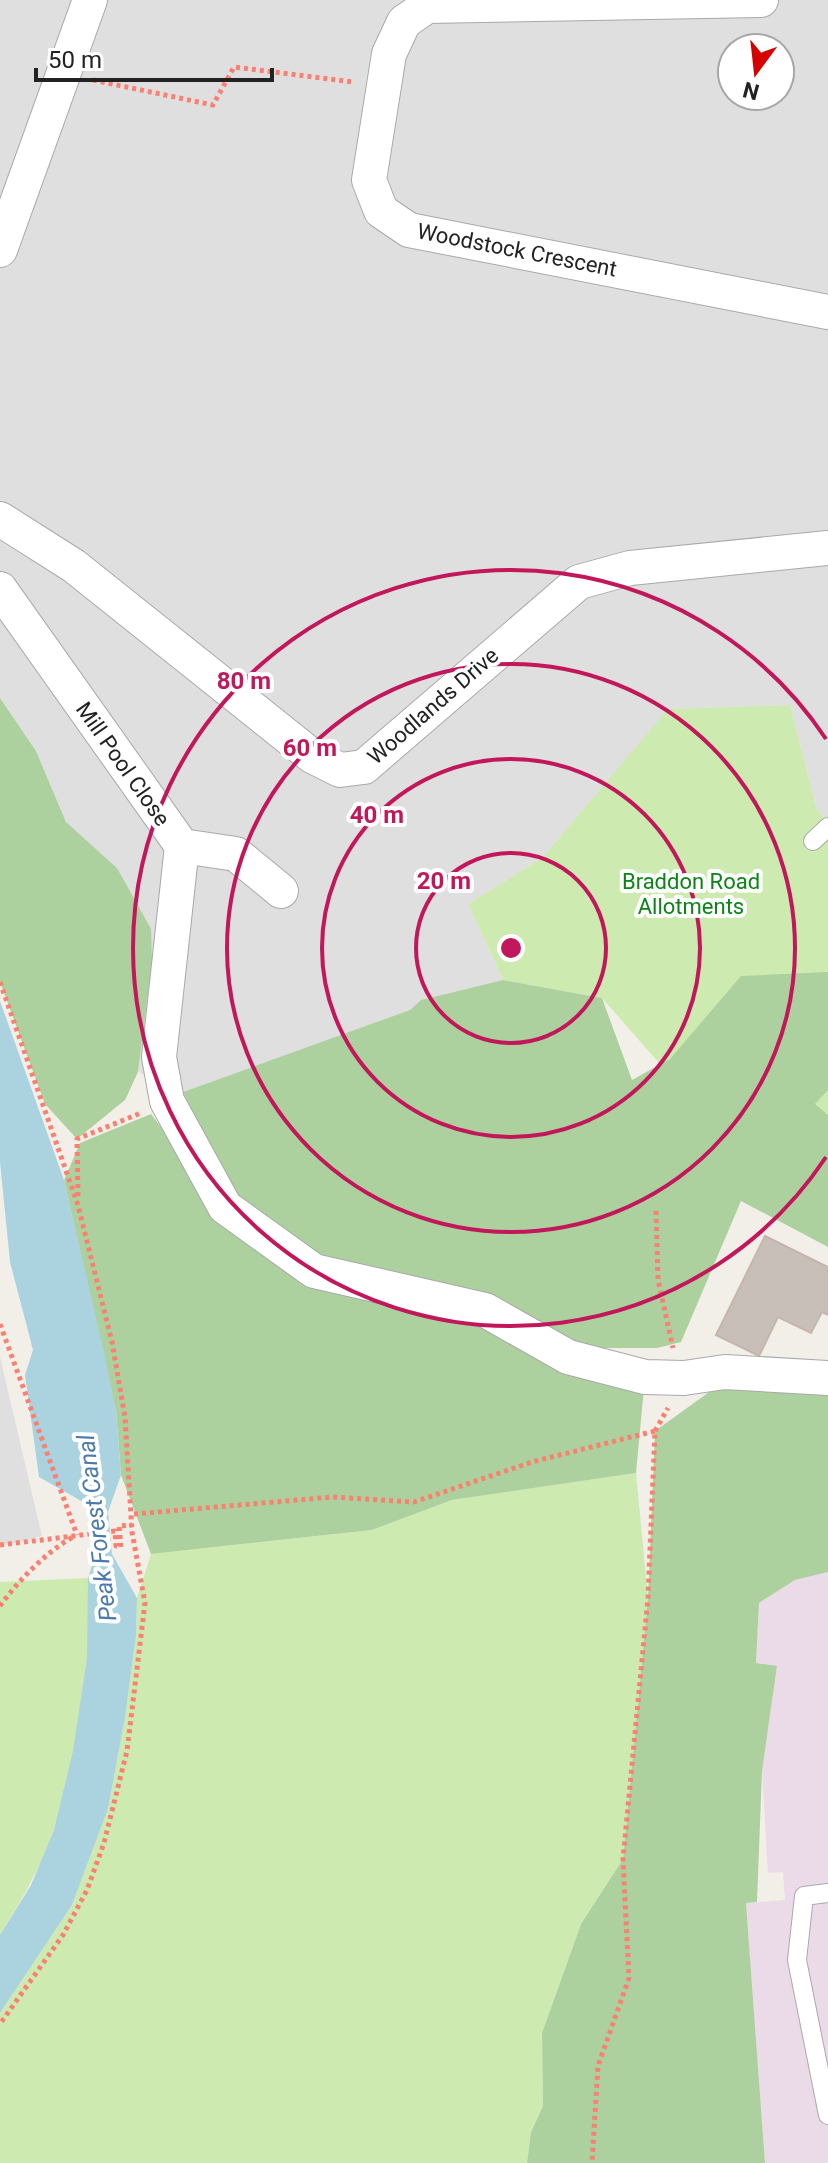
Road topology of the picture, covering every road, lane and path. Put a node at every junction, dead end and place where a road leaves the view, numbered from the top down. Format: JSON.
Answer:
{"nodes":[{"id":1,"x":90,"y":0,"type":"edge"},
{"id":2,"x":761,"y":0,"type":"edge"},
{"id":3,"x":108,"y":84,"type":"dead end"},
{"id":4,"x":384,"y":86,"type":"junction"},
{"id":5,"x":0,"y":250,"type":"edge"},
{"id":6,"x":828,"y":312,"type":"edge"},
{"id":7,"x":0,"y":519,"type":"edge"},
{"id":8,"x":828,"y":548,"type":"edge"},
{"id":9,"x":0,"y":589,"type":"edge"},
{"id":10,"x":828,"y":827,"type":"edge"},
{"id":11,"x":813,"y":841,"type":"dead end"},
{"id":12,"x":182,"y":846,"type":"junction"},
{"id":13,"x":281,"y":891,"type":"dead end"},
{"id":14,"x":0,"y":982,"type":"edge"},
{"id":15,"x":167,"y":1101,"type":"junction"},
{"id":16,"x":78,"y":1205,"type":"junction"},
{"id":17,"x":656,"y":1211,"type":"dead end"},
{"id":18,"x":0,"y":1324,"type":"edge"},
{"id":19,"x":684,"y":1378,"type":"junction"},
{"id":20,"x":828,"y":1378,"type":"edge"},
{"id":21,"x":134,"y":1514,"type":"junction"},
{"id":22,"x":132,"y":1525,"type":"junction"},
{"id":23,"x":77,"y":1535,"type":"junction"},
{"id":24,"x":0,"y":1545,"type":"edge"},
{"id":25,"x":0,"y":1606,"type":"edge"},
{"id":26,"x":828,"y":1893,"type":"edge"},
{"id":27,"x":0,"y":2024,"type":"edge"},
{"id":28,"x":828,"y":2115,"type":"edge"},
{"id":29,"x":592,"y":2163,"type":"edge"}],
"edges":[{"from":1,"to":5,"type":"street"},
{"from":2,"to":4,"type":"street","name":"Woodstock Crescent"},
{"from":3,"to":4,"type":"path"},
{"from":4,"to":6,"type":"street","name":"Woodstock Crescent"},
{"from":7,"to":8,"type":"street","name":"Woodlands Drive"},
{"from":9,"to":12,"type":"street","name":"Mill Pool Close"},
{"from":10,"to":11,"type":"lane"},
{"from":12,"to":13,"type":"street","name":"Mill Pool Close"},
{"from":12,"to":15,"type":"street"},
{"from":14,"to":16,"type":"path"},
{"from":15,"to":16,"type":"path"},
{"from":15,"to":19,"type":"street"},
{"from":16,"to":21,"type":"path"},
{"from":17,"to":19,"type":"path"},
{"from":18,"to":23,"type":"path"},
{"from":19,"to":20,"type":"street"},
{"from":21,"to":22,"type":"path"},
{"from":21,"to":29,"type":"path"},
{"from":22,"to":23,"type":"path"},
{"from":22,"to":27,"type":"path"},
{"from":23,"to":24,"type":"path"},
{"from":23,"to":25,"type":"path"},
{"from":26,"to":28,"type":"lane"}]}
